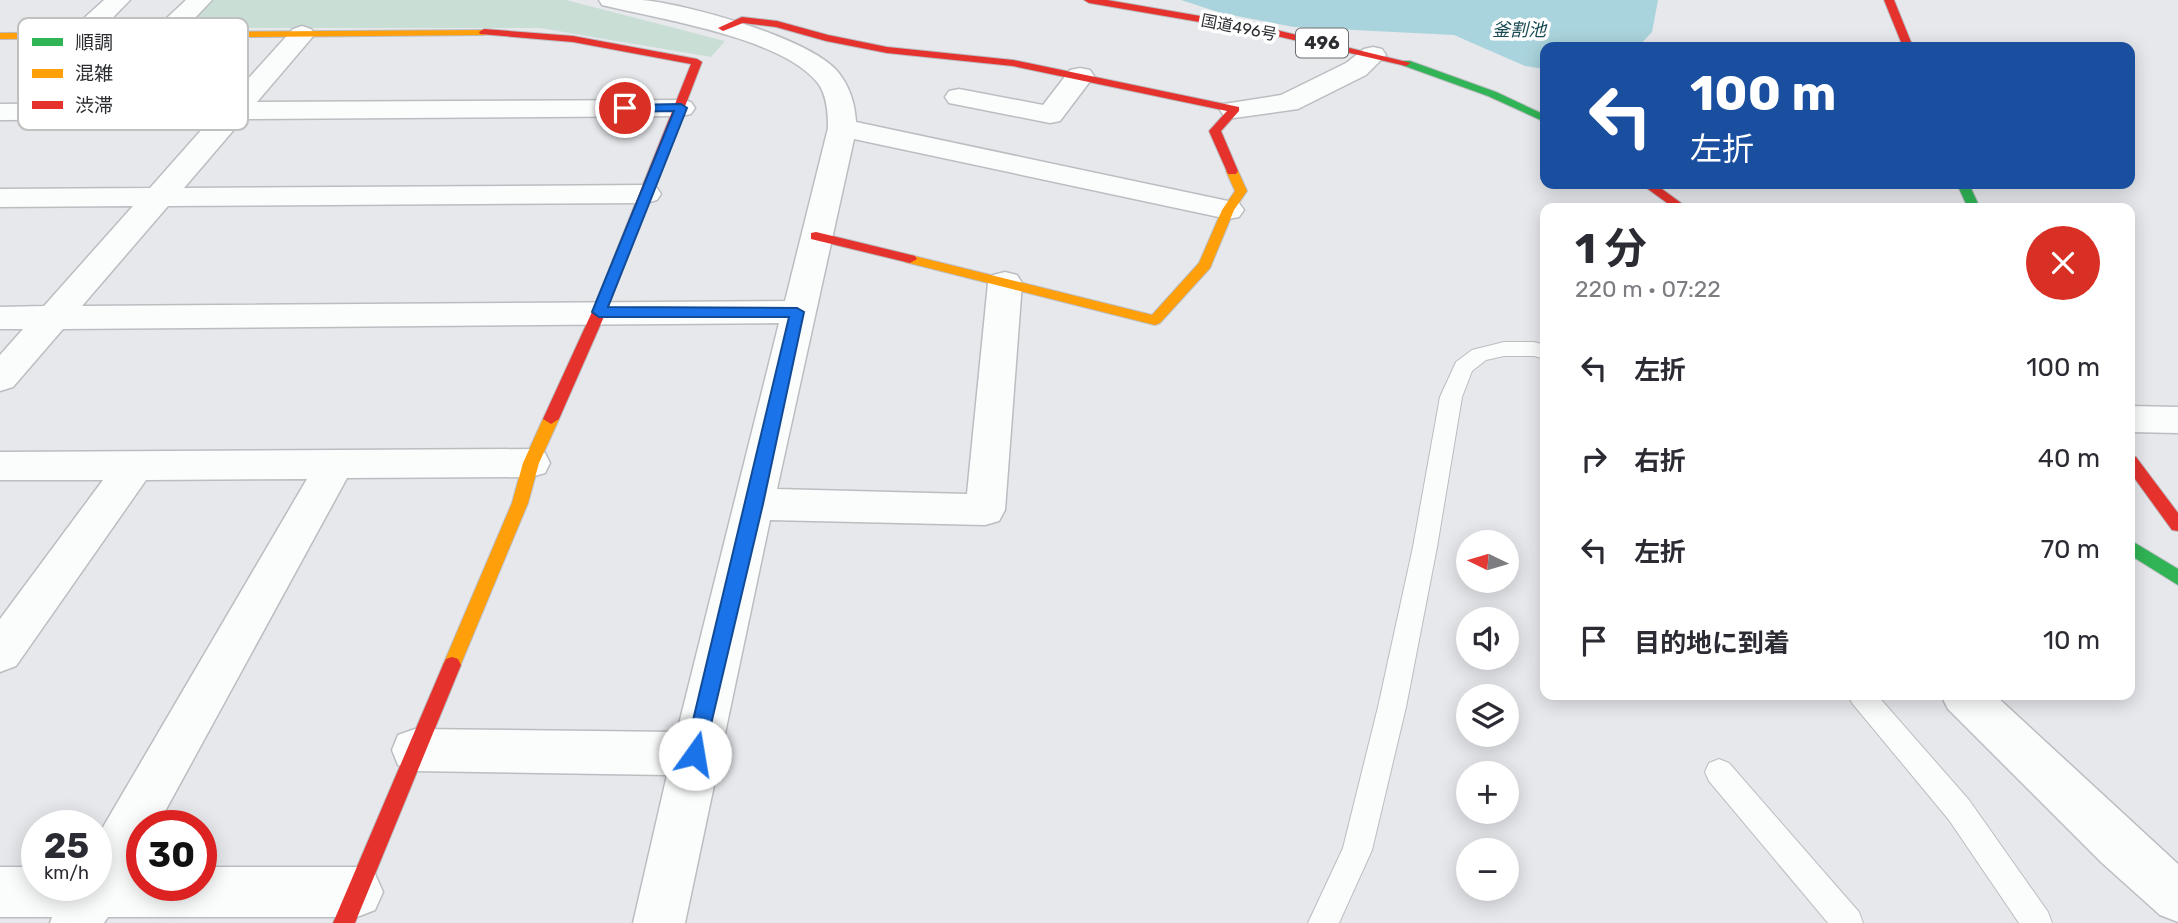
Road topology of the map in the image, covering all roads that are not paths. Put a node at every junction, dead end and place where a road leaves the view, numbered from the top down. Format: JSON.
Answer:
{"nodes":[{"id":1,"x":118,"y":0,"type":"edge"},
{"id":2,"x":200,"y":0,"type":"edge"},
{"id":3,"x":611,"y":0,"type":"edge"},
{"id":4,"x":1089,"y":0,"type":"edge"},
{"id":5,"x":1889,"y":0,"type":"edge"},
{"id":6,"x":98,"y":18,"type":"edge"},
{"id":7,"x":181,"y":18,"type":"edge"},
{"id":8,"x":723,"y":29,"type":"junction"},
{"id":9,"x":248,"y":34,"type":"edge"},
{"id":10,"x":302,"y":34,"type":"junction"},
{"id":11,"x":0,"y":36,"type":"edge"},
{"id":12,"x":18,"y":36,"type":"edge"},
{"id":13,"x":1906,"y":42,"type":"edge"},
{"id":14,"x":1373,"y":55,"type":"junction"},
{"id":15,"x":1080,"y":76,"type":"junction"},
{"id":16,"x":248,"y":95,"type":"edge"},
{"id":17,"x":959,"y":97,"type":"dead end"},
{"id":18,"x":681,"y":108,"type":"junction"},
{"id":19,"x":248,"y":110,"type":"edge"},
{"id":20,"x":1234,"y":110,"type":"junction"},
{"id":21,"x":0,"y":111,"type":"edge"},
{"id":22,"x":18,"y":111,"type":"edge"},
{"id":23,"x":1540,"y":118,"type":"edge"},
{"id":24,"x":842,"y":128,"type":"junction"},
{"id":25,"x":218,"y":130,"type":"edge"},
{"id":26,"x":1654,"y":189,"type":"edge"},
{"id":27,"x":646,"y":194,"type":"junction"},
{"id":28,"x":159,"y":197,"type":"junction"},
{"id":29,"x":0,"y":198,"type":"edge"},
{"id":30,"x":1675,"y":203,"type":"edge"},
{"id":31,"x":1228,"y":210,"type":"junction"},
{"id":32,"x":816,"y":236,"type":"junction"},
{"id":33,"x":1004,"y":283,"type":"junction"},
{"id":34,"x":599,"y":312,"type":"junction"},
{"id":35,"x":797,"y":312,"type":"junction"},
{"id":36,"x":53,"y":317,"type":"junction"},
{"id":37,"x":0,"y":318,"type":"edge"},
{"id":38,"x":1540,"y":351,"type":"edge"},
{"id":39,"x":0,"y":378,"type":"edge"},
{"id":40,"x":2135,"y":419,"type":"edge"},
{"id":41,"x":2178,"y":420,"type":"edge"},
{"id":42,"x":531,"y":463,"type":"junction"},
{"id":43,"x":335,"y":465,"type":"junction"},
{"id":44,"x":135,"y":466,"type":"junction"},
{"id":45,"x":0,"y":467,"type":"edge"},
{"id":46,"x":2135,"y":468,"type":"edge"},
{"id":47,"x":755,"y":504,"type":"junction"},
{"id":48,"x":2178,"y":524,"type":"edge"},
{"id":49,"x":2135,"y":550,"type":"edge"},
{"id":50,"x":2178,"y":578,"type":"edge"},
{"id":51,"x":0,"y":653,"type":"edge"},
{"id":52,"x":1865,"y":700,"type":"edge"},
{"id":53,"x":1969,"y":700,"type":"edge"},
{"id":54,"x":415,"y":750,"type":"junction"},
{"id":55,"x":695,"y":754,"type":"junction"},
{"id":56,"x":1719,"y":772,"type":"dead end"},
{"id":57,"x":0,"y":892,"type":"edge"},
{"id":58,"x":2178,"y":897,"type":"edge"},
{"id":59,"x":85,"y":907,"type":"edge"},
{"id":60,"x":351,"y":907,"type":"edge"},
{"id":61,"x":660,"y":923,"type":"edge"},
{"id":62,"x":1323,"y":923,"type":"edge"},
{"id":63,"x":1848,"y":923,"type":"edge"},
{"id":64,"x":2038,"y":923,"type":"edge"}],
"edges":[{"from":1,"to":6,"type":"street"},
{"from":2,"to":7,"type":"street"},
{"from":3,"to":8,"type":"street"},
{"from":4,"to":14,"type":"main road","name":"国道496号","number":"496"},
{"from":5,"to":13,"type":"main road"},
{"from":8,"to":15,"type":"main road"},
{"from":8,"to":24,"type":"street"},
{"from":9,"to":10,"type":"main road"},
{"from":10,"to":16,"type":"street"},
{"from":10,"to":18,"type":"main road"},
{"from":11,"to":12,"type":"main road"},
{"from":14,"to":20,"type":"street"},
{"from":14,"to":23,"type":"main road","name":"国道496号","number":"496"},
{"from":15,"to":17,"type":"street"},
{"from":15,"to":20,"type":"main road"},
{"from":18,"to":19,"type":"street"},
{"from":18,"to":27,"type":"main road"},
{"from":20,"to":31,"type":"main road"},
{"from":21,"to":22,"type":"street"},
{"from":24,"to":31,"type":"street"},
{"from":24,"to":32,"type":"street"},
{"from":25,"to":28,"type":"street"},
{"from":26,"to":30,"type":"main road"},
{"from":27,"to":28,"type":"street"},
{"from":27,"to":34,"type":"main road"},
{"from":28,"to":29,"type":"street"},
{"from":28,"to":36,"type":"street"},
{"from":31,"to":33,"type":"main road"},
{"from":32,"to":33,"type":"main road"},
{"from":32,"to":35,"type":"street"},
{"from":33,"to":47,"type":"street"},
{"from":34,"to":35,"type":"street"},
{"from":34,"to":36,"type":"street"},
{"from":34,"to":42,"type":"main road"},
{"from":35,"to":47,"type":"street"},
{"from":36,"to":37,"type":"street"},
{"from":36,"to":39,"type":"street"},
{"from":38,"to":62,"type":"lane"},
{"from":40,"to":41,"type":"street"},
{"from":42,"to":43,"type":"street"},
{"from":42,"to":54,"type":"main road"},
{"from":43,"to":44,"type":"street"},
{"from":43,"to":59,"type":"street"},
{"from":44,"to":45,"type":"street"},
{"from":44,"to":51,"type":"street"},
{"from":46,"to":48,"type":"main road"},
{"from":47,"to":55,"type":"street"},
{"from":49,"to":50,"type":"main road"},
{"from":52,"to":64,"type":"lane"},
{"from":53,"to":58,"type":"street"},
{"from":54,"to":55,"type":"street"},
{"from":54,"to":60,"type":"main road"},
{"from":55,"to":61,"type":"street"},
{"from":56,"to":63,"type":"lane"},
{"from":57,"to":59,"type":"street"},
{"from":59,"to":60,"type":"street"}]}
